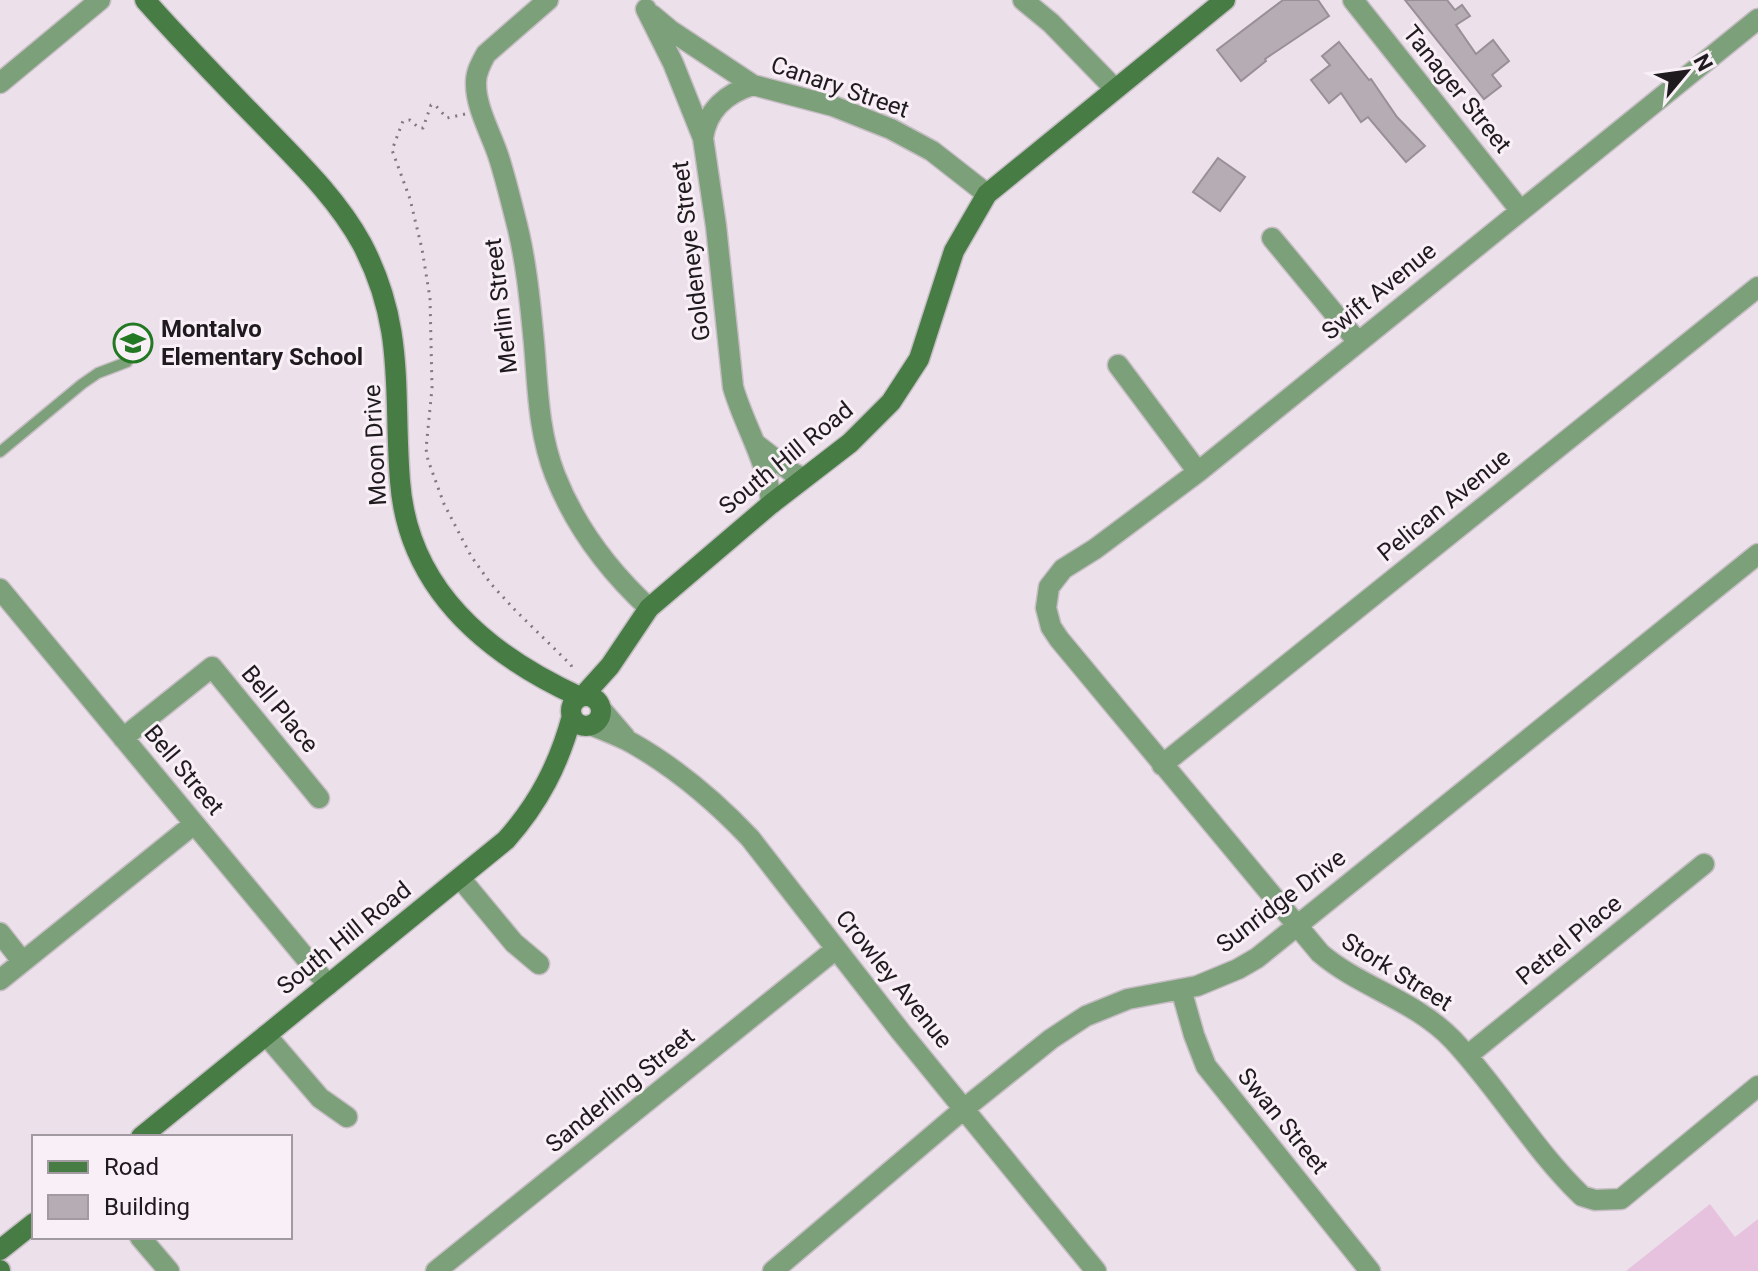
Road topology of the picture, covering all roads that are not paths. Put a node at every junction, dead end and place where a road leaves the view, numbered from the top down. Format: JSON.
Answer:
{"nodes":[{"id":1,"x":100,"y":0,"type":"edge"},
{"id":2,"x":145,"y":0,"type":"edge"},
{"id":3,"x":548,"y":0,"type":"edge"},
{"id":4,"x":1023,"y":0,"type":"edge"},
{"id":5,"x":1225,"y":0,"type":"edge"},
{"id":6,"x":1353,"y":0,"type":"edge"},
{"id":7,"x":643,"y":5,"type":"edge"},
{"id":8,"x":1758,"y":19,"type":"edge"},
{"id":9,"x":0,"y":83,"type":"edge"},
{"id":10,"x":753,"y":85,"type":"junction"},
{"id":11,"x":1115,"y":89,"type":"junction"},
{"id":12,"x":703,"y":138,"type":"junction"},
{"id":13,"x":987,"y":194,"type":"junction"},
{"id":14,"x":1520,"y":210,"type":"junction"},
{"id":15,"x":1272,"y":238,"type":"dead end"},
{"id":16,"x":1758,"y":287,"type":"edge"},
{"id":17,"x":1358,"y":342,"type":"junction"},
{"id":18,"x":127,"y":362,"type":"dead end"},
{"id":19,"x":1118,"y":365,"type":"dead end"},
{"id":20,"x":757,"y":445,"type":"junction"},
{"id":21,"x":0,"y":452,"type":"edge"},
{"id":22,"x":1198,"y":472,"type":"junction"},
{"id":23,"x":804,"y":478,"type":"junction"},
{"id":24,"x":771,"y":504,"type":"junction"},
{"id":25,"x":1758,"y":554,"type":"edge"},
{"id":26,"x":0,"y":589,"type":"edge"},
{"id":27,"x":649,"y":608,"type":"junction"},
{"id":28,"x":1046,"y":608,"type":"joint"},
{"id":29,"x":586,"y":711,"type":"junction"},
{"id":30,"x":123,"y":738,"type":"junction"},
{"id":31,"x":1162,"y":765,"type":"junction"},
{"id":32,"x":319,"y":798,"type":"dead end"},
{"id":33,"x":194,"y":824,"type":"junction"},
{"id":34,"x":1704,"y":864,"type":"dead end"},
{"id":35,"x":460,"y":878,"type":"junction"},
{"id":36,"x":1296,"y":926,"type":"junction"},
{"id":37,"x":0,"y":933,"type":"edge"},
{"id":38,"x":836,"y":949,"type":"junction"},
{"id":39,"x":22,"y":961,"type":"junction"},
{"id":40,"x":539,"y":964,"type":"dead end"},
{"id":41,"x":0,"y":980,"type":"edge"},
{"id":42,"x":328,"y":985,"type":"junction"},
{"id":43,"x":1181,"y":989,"type":"junction"},
{"id":44,"x":266,"y":1035,"type":"junction"},
{"id":45,"x":1467,"y":1056,"type":"junction"},
{"id":46,"x":1758,"y":1086,"type":"edge"},
{"id":47,"x":965,"y":1108,"type":"junction"},
{"id":48,"x":347,"y":1117,"type":"dead end"},
{"id":49,"x":143,"y":1135,"type":"edge"},
{"id":50,"x":32,"y":1225,"type":"edge"},
{"id":51,"x":142,"y":1239,"type":"edge"},
{"id":52,"x":0,"y":1250,"type":"edge"},
{"id":53,"x":776,"y":1270,"type":"edge"},
{"id":54,"x":169,"y":1271,"type":"edge"},
{"id":55,"x":436,"y":1271,"type":"edge"},
{"id":56,"x":1096,"y":1271,"type":"edge"},
{"id":57,"x":1370,"y":1271,"type":"edge"}],
"edges":[{"from":1,"to":9,"type":"street"},
{"from":2,"to":29,"type":"street","name":"Moon Drive"},
{"from":3,"to":27,"type":"street","name":"Merlin Street"},
{"from":4,"to":11,"type":"street"},
{"from":5,"to":11,"type":"street","name":"South Hill Road"},
{"from":6,"to":14,"type":"street","name":"Tanager Street"},
{"from":7,"to":10,"type":"street","name":"Canary Street"},
{"from":7,"to":12,"type":"street","name":"Goldeneye Street"},
{"from":8,"to":14,"type":"street","name":"Swift Avenue"},
{"from":10,"to":12,"type":"street"},
{"from":10,"to":13,"type":"street","name":"Canary Street"},
{"from":11,"to":13,"type":"street","name":"South Hill Road"},
{"from":12,"to":20,"type":"street","name":"Goldeneye Street"},
{"from":13,"to":23,"type":"street","name":"South Hill Road"},
{"from":14,"to":17,"type":"street","name":"Swift Avenue"},
{"from":15,"to":17,"type":"street"},
{"from":16,"to":31,"type":"street","name":"Pelican Avenue"},
{"from":17,"to":22,"type":"street","name":"Swift Avenue"},
{"from":18,"to":21,"type":"lane"},
{"from":19,"to":22,"type":"street"},
{"from":20,"to":23,"type":"street","name":"Goldeneye Street"},
{"from":20,"to":24,"type":"street","name":"Goldeneye Street"},
{"from":22,"to":28,"type":"street","name":"Swift Avenue"},
{"from":23,"to":24,"type":"street","name":"South Hill Road"},
{"from":24,"to":27,"type":"street","name":"South Hill Road"},
{"from":25,"to":36,"type":"street","name":"Sunridge Drive"},
{"from":26,"to":30,"type":"street","name":"Bell Street"},
{"from":27,"to":29,"type":"street","name":"South Hill Road"},
{"from":28,"to":31,"type":"street","name":"Stork Street"},
{"from":29,"to":35,"type":"street","name":"South Hill Road"},
{"from":29,"to":38,"type":"street","name":"Crowley Avenue"},
{"from":30,"to":32,"type":"street","name":"Bell Place"},
{"from":30,"to":33,"type":"street","name":"Bell Street"},
{"from":31,"to":36,"type":"street","name":"Stork Street"},
{"from":33,"to":39,"type":"street"},
{"from":33,"to":42,"type":"street","name":"Bell Street"},
{"from":34,"to":45,"type":"street","name":"Petrel Place"},
{"from":35,"to":40,"type":"street"},
{"from":35,"to":42,"type":"street","name":"South Hill Road"},
{"from":36,"to":43,"type":"street","name":"Sunridge Drive"},
{"from":36,"to":45,"type":"street","name":"Stork Street"},
{"from":37,"to":39,"type":"street"},
{"from":38,"to":47,"type":"street","name":"Crowley Avenue"},
{"from":38,"to":55,"type":"street","name":"Sanderling Street"},
{"from":39,"to":41,"type":"street"},
{"from":42,"to":44,"type":"street","name":"South Hill Road"},
{"from":43,"to":47,"type":"street","name":"Sunridge Drive"},
{"from":43,"to":57,"type":"street","name":"Swan Street"},
{"from":44,"to":48,"type":"street"},
{"from":44,"to":49,"type":"street","name":"South Hill Road"},
{"from":45,"to":46,"type":"street","name":"Stork Street"},
{"from":47,"to":53,"type":"street","name":"Sunridge Drive"},
{"from":47,"to":56,"type":"street","name":"Crowley Avenue"},
{"from":50,"to":52,"type":"street"},
{"from":51,"to":54,"type":"street"}]}
